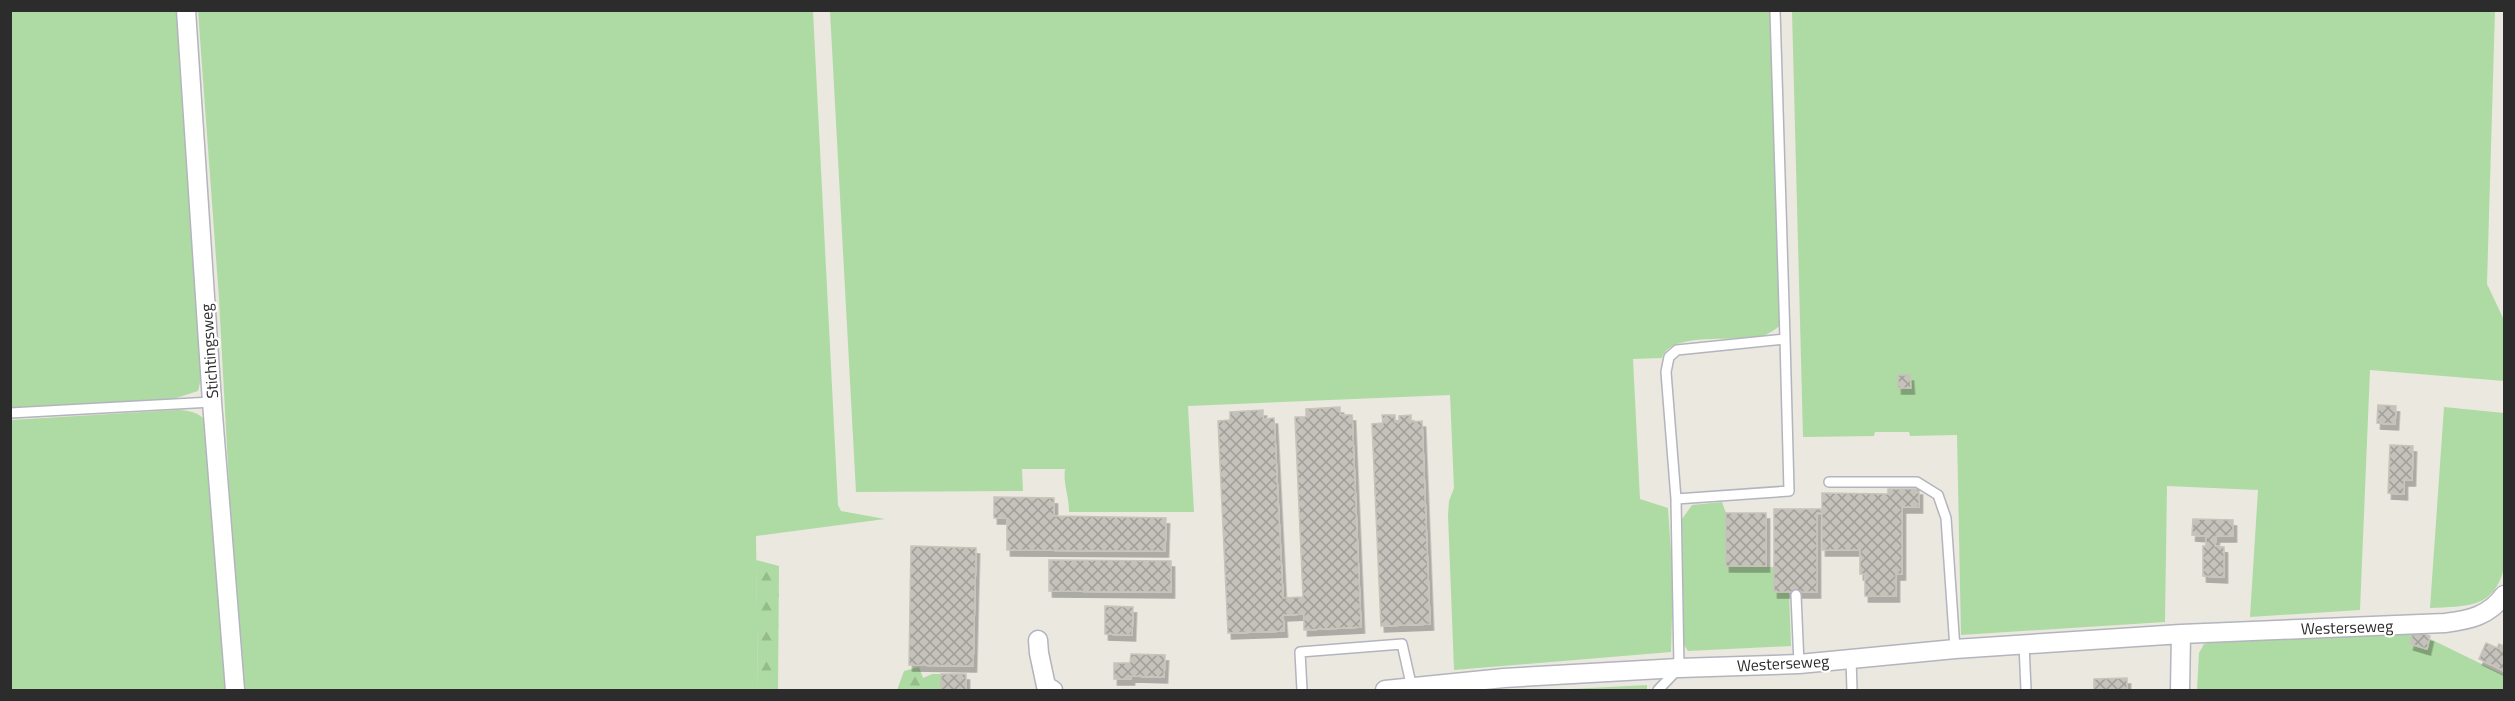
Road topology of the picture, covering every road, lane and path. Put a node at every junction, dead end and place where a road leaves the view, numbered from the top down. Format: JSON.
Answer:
{"nodes":[{"id":1,"x":186,"y":10,"type":"edge"},
{"id":2,"x":1775,"y":10,"type":"edge"},
{"id":3,"x":1785,"y":339,"type":"junction"},
{"id":4,"x":212,"y":402,"type":"junction"},
{"id":5,"x":10,"y":413,"type":"edge"},
{"id":6,"x":1829,"y":482,"type":"dead end"},
{"id":7,"x":1676,"y":499,"type":"junction"},
{"id":8,"x":1796,"y":595,"type":"dead end"},
{"id":9,"x":2505,"y":595,"type":"edge"},
{"id":10,"x":2181,"y":634,"type":"junction"},
{"id":11,"x":1038,"y":640,"type":"dead end"},
{"id":12,"x":2024,"y":645,"type":"junction"},
{"id":13,"x":1955,"y":649,"type":"junction"},
{"id":14,"x":1851,"y":659,"type":"junction"},
{"id":15,"x":1799,"y":664,"type":"junction"},
{"id":16,"x":1679,"y":668,"type":"junction"},
{"id":17,"x":1412,"y":688,"type":"junction"},
{"id":18,"x":235,"y":690,"type":"edge"},
{"id":19,"x":1053,"y":690,"type":"edge"},
{"id":20,"x":1302,"y":690,"type":"edge"},
{"id":21,"x":1384,"y":690,"type":"edge"},
{"id":22,"x":1658,"y":690,"type":"edge"},
{"id":23,"x":1852,"y":690,"type":"edge"},
{"id":24,"x":2026,"y":690,"type":"edge"},
{"id":25,"x":2180,"y":690,"type":"edge"}],
"edges":[{"from":1,"to":4,"type":"street","name":"Stichtingsweg"},
{"from":2,"to":3,"type":"lane"},
{"from":3,"to":7,"type":"lane"},
{"from":3,"to":7,"type":"lane"},
{"from":4,"to":5,"type":"lane"},
{"from":4,"to":18,"type":"street","name":"Stichtingsweg"},
{"from":6,"to":13,"type":"lane"},
{"from":7,"to":16,"type":"lane"},
{"from":8,"to":15,"type":"lane"},
{"from":9,"to":10,"type":"street","name":"Westerseweg"},
{"from":10,"to":12,"type":"street","name":"Westerseweg"},
{"from":10,"to":25,"type":"street"},
{"from":11,"to":19,"type":"street"},
{"from":12,"to":13,"type":"street","name":"Westerseweg"},
{"from":12,"to":24,"type":"lane"},
{"from":13,"to":14,"type":"street","name":"Westerseweg"},
{"from":14,"to":15,"type":"street","name":"Westerseweg"},
{"from":14,"to":23,"type":"lane"},
{"from":15,"to":16,"type":"street","name":"Westerseweg"},
{"from":16,"to":17,"type":"street","name":"Westerseweg"},
{"from":16,"to":22,"type":"lane"},
{"from":17,"to":20,"type":"lane"},
{"from":17,"to":21,"type":"street","name":"Westerseweg"}]}
